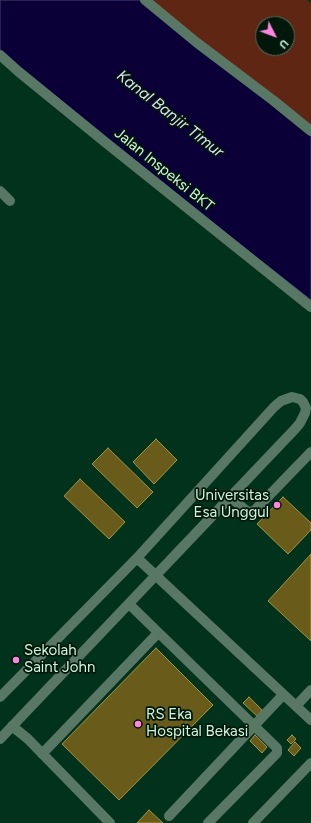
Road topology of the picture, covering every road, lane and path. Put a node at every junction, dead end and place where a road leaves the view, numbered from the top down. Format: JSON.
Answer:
{"nodes":[{"id":1,"x":145,"y":0,"type":"edge"},
{"id":2,"x":0,"y":55,"type":"edge"},
{"id":3,"x":311,"y":131,"type":"edge"},
{"id":4,"x":0,"y":191,"type":"edge"},
{"id":5,"x":10,"y":201,"type":"dead end"},
{"id":6,"x":311,"y":306,"type":"edge"},
{"id":7,"x":308,"y":417,"type":"edge"},
{"id":8,"x":311,"y":452,"type":"edge"},
{"id":9,"x":230,"y":497,"type":"junction"},
{"id":10,"x":136,"y":558,"type":"junction"},
{"id":11,"x":157,"y":576,"type":"junction"},
{"id":12,"x":129,"y":604,"type":"junction"},
{"id":13,"x":158,"y":633,"type":"junction"},
{"id":14,"x":311,"y":690,"type":"edge"},
{"id":15,"x":283,"y":695,"type":"junction"},
{"id":16,"x":0,"y":697,"type":"edge"},
{"id":17,"x":296,"y":706,"type":"junction"},
{"id":18,"x":311,"y":720,"type":"edge"},
{"id":19,"x":255,"y":725,"type":"junction"},
{"id":20,"x":12,"y":726,"type":"junction"},
{"id":21,"x":0,"y":739,"type":"edge"},
{"id":22,"x":42,"y":754,"type":"junction"},
{"id":23,"x":311,"y":764,"type":"edge"},
{"id":24,"x":168,"y":816,"type":"dead end"},
{"id":25,"x":110,"y":823,"type":"edge"},
{"id":26,"x":208,"y":823,"type":"edge"},
{"id":27,"x":253,"y":823,"type":"edge"}],
"edges":[{"from":1,"to":3,"type":"street"},
{"from":2,"to":6,"type":"street","name":"Jalan Inspeksi BKT"},
{"from":4,"to":5,"type":"street"},
{"from":7,"to":9,"type":"street"},
{"from":7,"to":10,"type":"street"},
{"from":8,"to":9,"type":"street"},
{"from":9,"to":11,"type":"street"},
{"from":10,"to":11,"type":"street"},
{"from":10,"to":16,"type":"street"},
{"from":11,"to":12,"type":"street"},
{"from":11,"to":15,"type":"street"},
{"from":12,"to":13,"type":"street"},
{"from":12,"to":20,"type":"street"},
{"from":13,"to":19,"type":"street"},
{"from":13,"to":22,"type":"street"},
{"from":14,"to":17,"type":"street"},
{"from":15,"to":17,"type":"street"},
{"from":15,"to":19,"type":"street"},
{"from":17,"to":18,"type":"street"},
{"from":19,"to":24,"type":"street"},
{"from":19,"to":26,"type":"street"},
{"from":20,"to":21,"type":"street"},
{"from":20,"to":22,"type":"street"},
{"from":22,"to":25,"type":"street"},
{"from":23,"to":27,"type":"street"}]}
